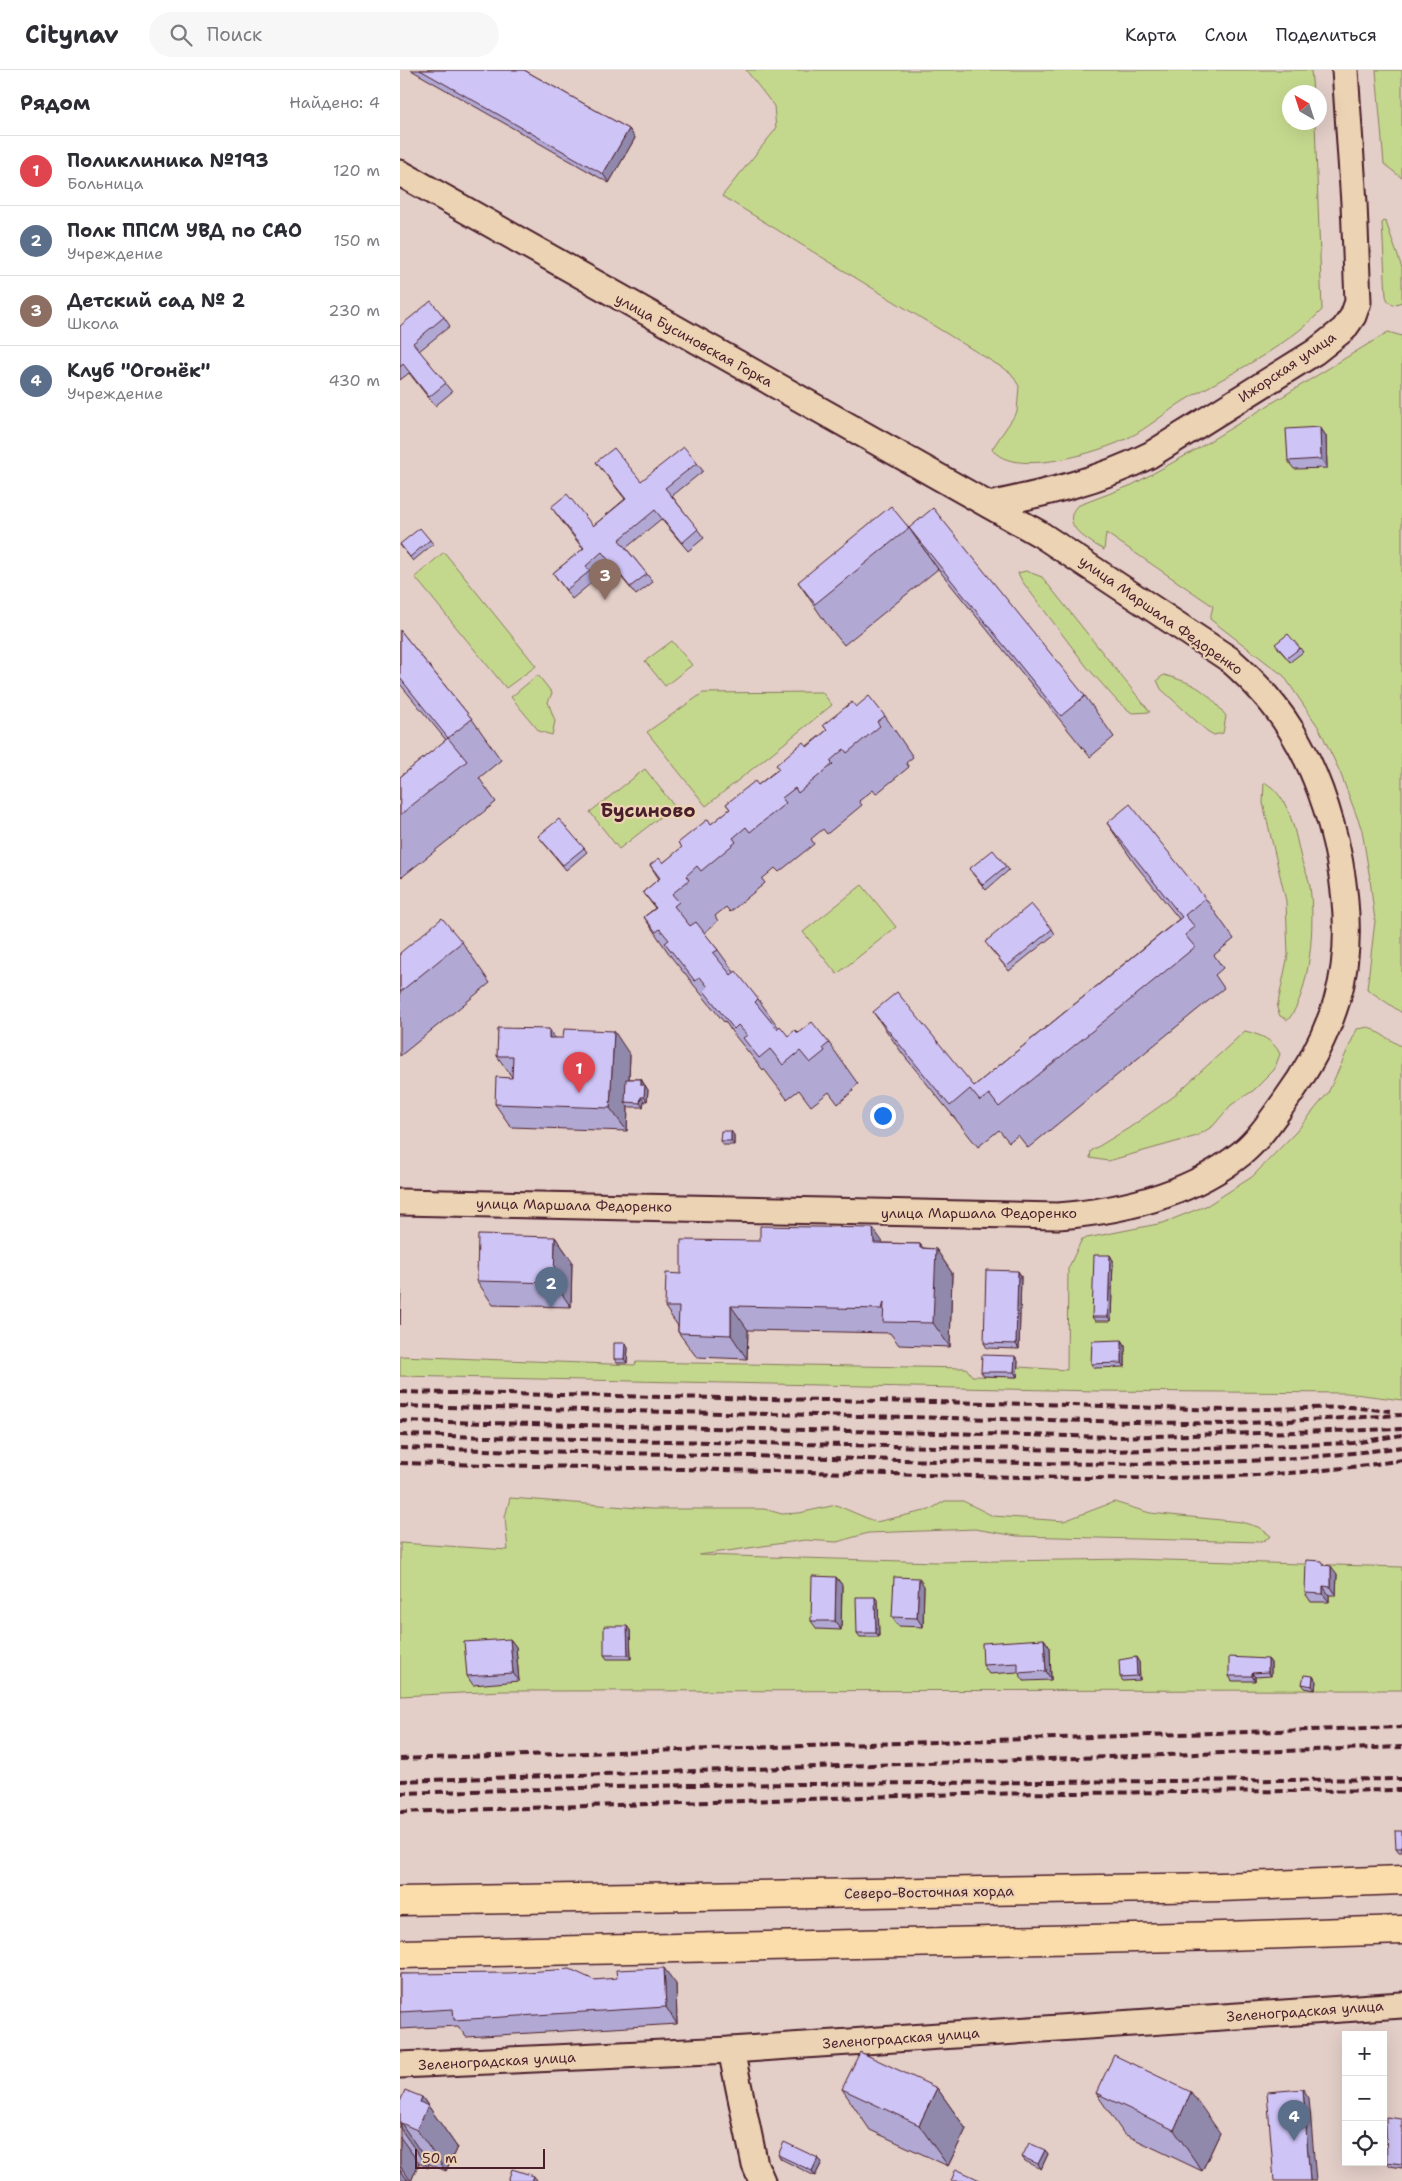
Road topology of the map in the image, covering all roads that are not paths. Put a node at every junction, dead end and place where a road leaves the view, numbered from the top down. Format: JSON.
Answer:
{"nodes":[{"id":1,"x":1345,"y":70,"type":"edge"},
{"id":2,"x":400,"y":173,"type":"edge"},
{"id":3,"x":989,"y":505,"type":"junction"},
{"id":4,"x":400,"y":1202,"type":"edge"},
{"id":5,"x":1402,"y":1880,"type":"edge"},
{"id":6,"x":400,"y":1901,"type":"edge"},
{"id":7,"x":1402,"y":1930,"type":"edge"},
{"id":8,"x":400,"y":1954,"type":"edge"},
{"id":9,"x":1402,"y":2005,"type":"edge"},
{"id":10,"x":731,"y":2050,"type":"junction"},
{"id":11,"x":400,"y":2065,"type":"edge"},
{"id":12,"x":762,"y":2181,"type":"edge"}],
"edges":[{"from":1,"to":3,"type":"street","name":"Ижорская улица"},
{"from":2,"to":3,"type":"street","name":"улица Бусиновская Горка"},
{"from":3,"to":4,"type":"street","name":"улица Маршала Федоренко"},
{"from":5,"to":6,"type":"main road","name":"Северо-Восточная хорда"},
{"from":7,"to":8,"type":"main road"},
{"from":9,"to":10,"type":"street","name":"Зеленоградская улица"},
{"from":10,"to":11,"type":"street","name":"Зеленоградская улица"},
{"from":10,"to":12,"type":"street"}]}
